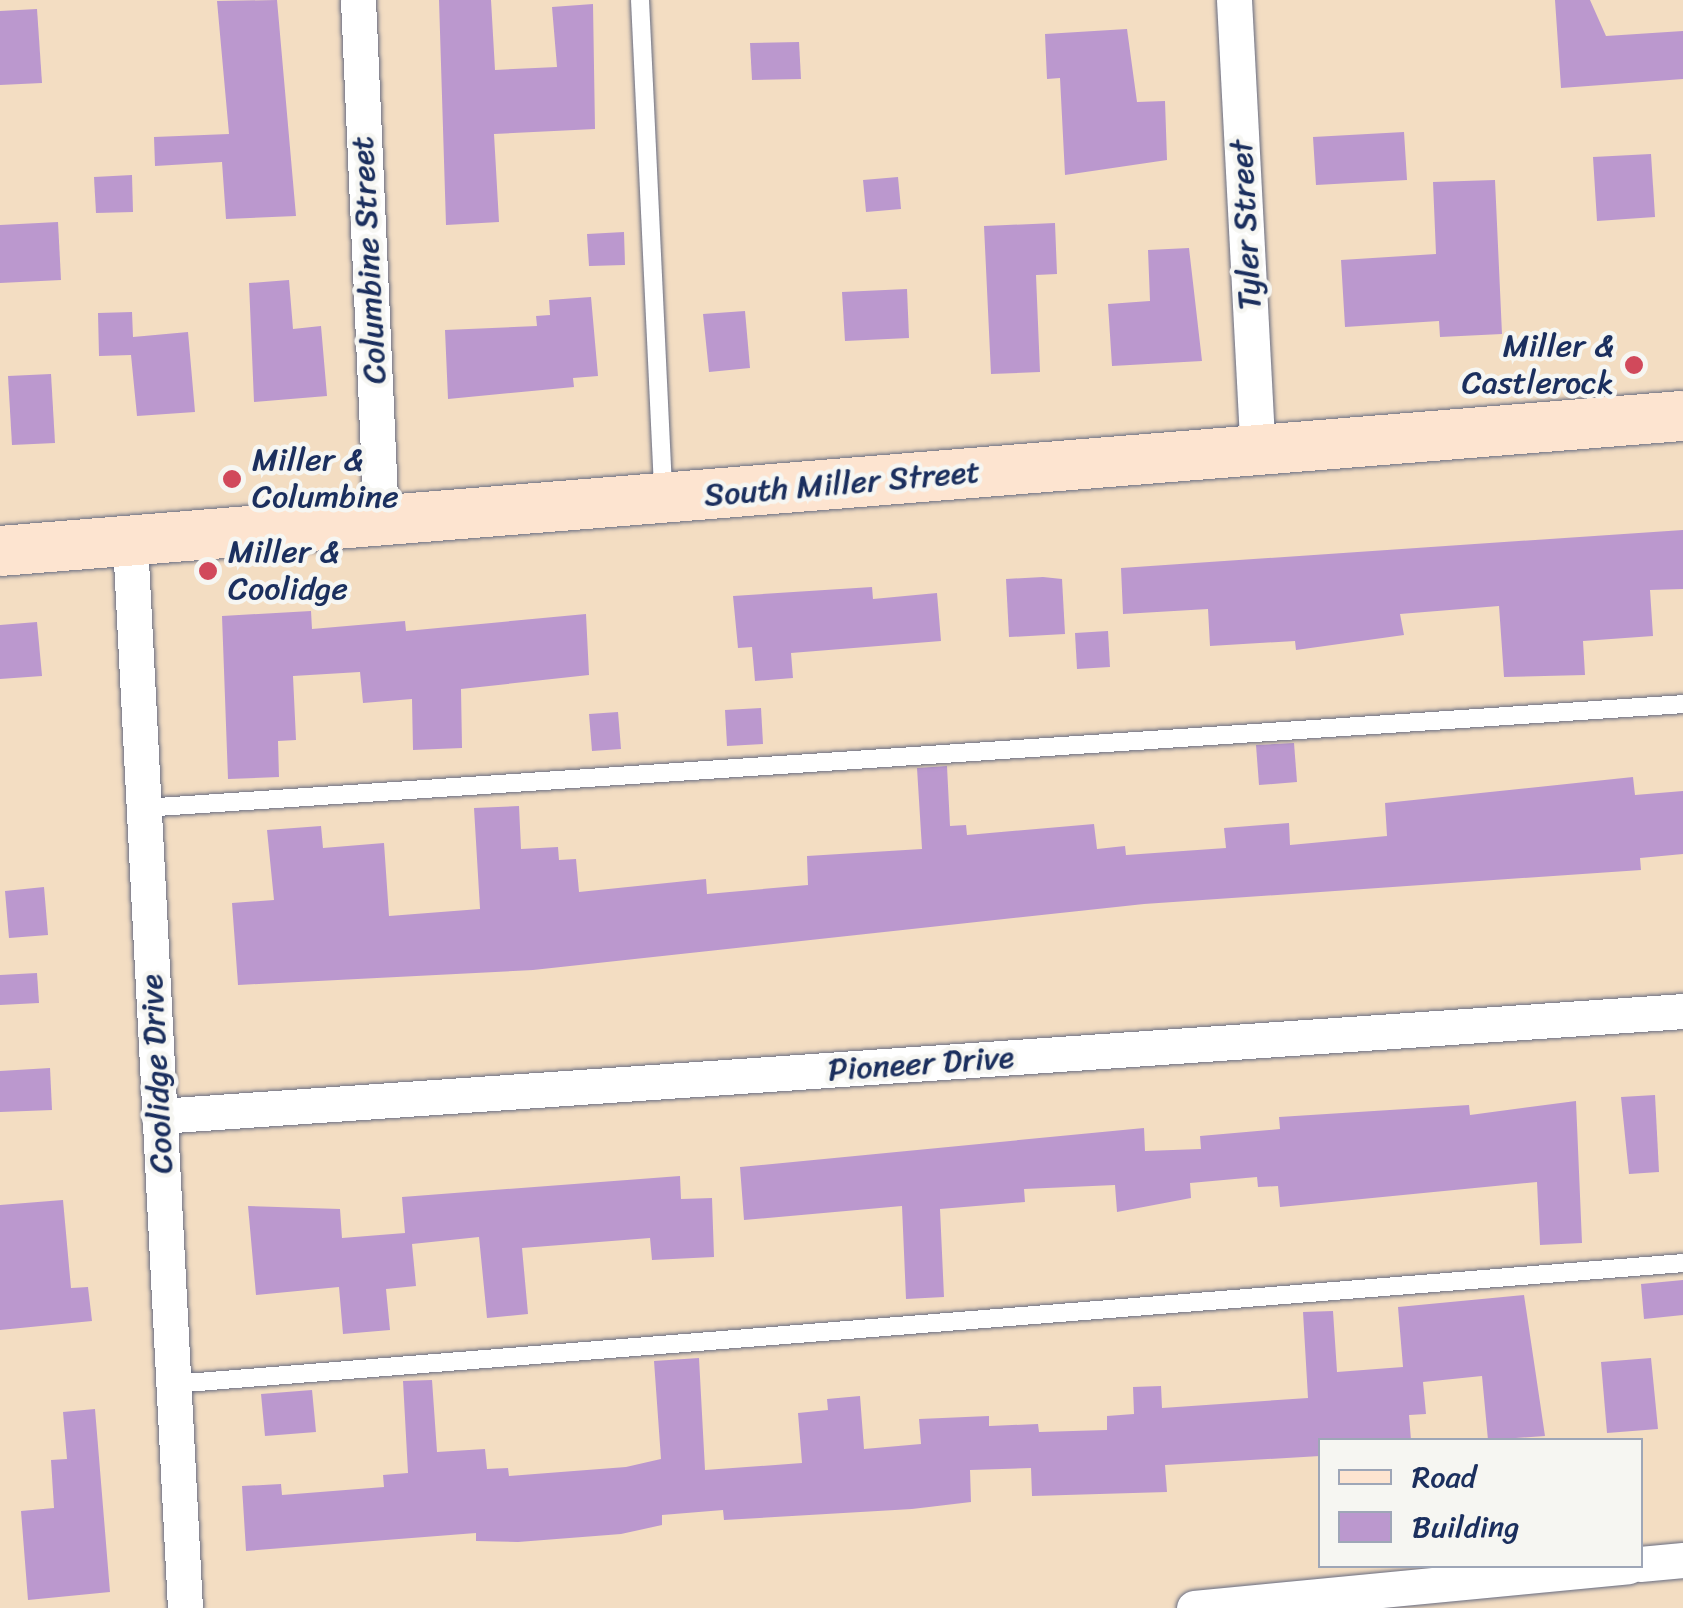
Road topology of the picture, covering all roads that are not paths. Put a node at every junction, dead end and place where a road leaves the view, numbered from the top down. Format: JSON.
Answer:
{"nodes":[{"id":1,"x":358,"y":0,"type":"edge"},
{"id":2,"x":640,"y":0,"type":"edge"},
{"id":3,"x":1234,"y":0,"type":"edge"},
{"id":4,"x":1683,"y":416,"type":"edge"},
{"id":5,"x":1258,"y":451,"type":"junction"},
{"id":6,"x":663,"y":498,"type":"junction"},
{"id":7,"x":381,"y":520,"type":"junction"},
{"id":8,"x":130,"y":540,"type":"junction"},
{"id":9,"x":0,"y":551,"type":"edge"},
{"id":10,"x":1683,"y":704,"type":"edge"},
{"id":11,"x":144,"y":808,"type":"junction"},
{"id":12,"x":1683,"y":1011,"type":"edge"},
{"id":13,"x":159,"y":1116,"type":"junction"},
{"id":14,"x":1683,"y":1263,"type":"edge"},
{"id":15,"x":173,"y":1384,"type":"junction"},
{"id":16,"x":1683,"y":1560,"type":"edge"},
{"id":17,"x":1643,"y":1564,"type":"edge"},
{"id":18,"x":1613,"y":1568,"type":"edge"},
{"id":19,"x":1388,"y":1599,"type":"edge"},
{"id":20,"x":185,"y":1608,"type":"edge"},
{"id":21,"x":1194,"y":1608,"type":"edge"}],
"edges":[{"from":1,"to":7,"type":"street","name":"Columbine Street"},
{"from":2,"to":6,"type":"lane"},
{"from":3,"to":5,"type":"street","name":"Tyler Street"},
{"from":4,"to":5,"type":"main road","name":"South Miller Street"},
{"from":5,"to":6,"type":"main road","name":"South Miller Street"},
{"from":6,"to":7,"type":"main road","name":"South Miller Street"},
{"from":7,"to":8,"type":"main road","name":"South Miller Street"},
{"from":8,"to":9,"type":"main road","name":"South Miller Street"},
{"from":8,"to":11,"type":"street","name":"Coolidge Drive"},
{"from":10,"to":11,"type":"lane"},
{"from":11,"to":13,"type":"street","name":"Coolidge Drive"},
{"from":12,"to":13,"type":"street","name":"Pioneer Drive"},
{"from":13,"to":15,"type":"street","name":"Coolidge Drive"},
{"from":14,"to":15,"type":"lane"},
{"from":15,"to":20,"type":"street","name":"Coolidge Drive"},
{"from":16,"to":17,"type":"street"},
{"from":18,"to":19,"type":"street"},
{"from":19,"to":21,"type":"street"}]}
